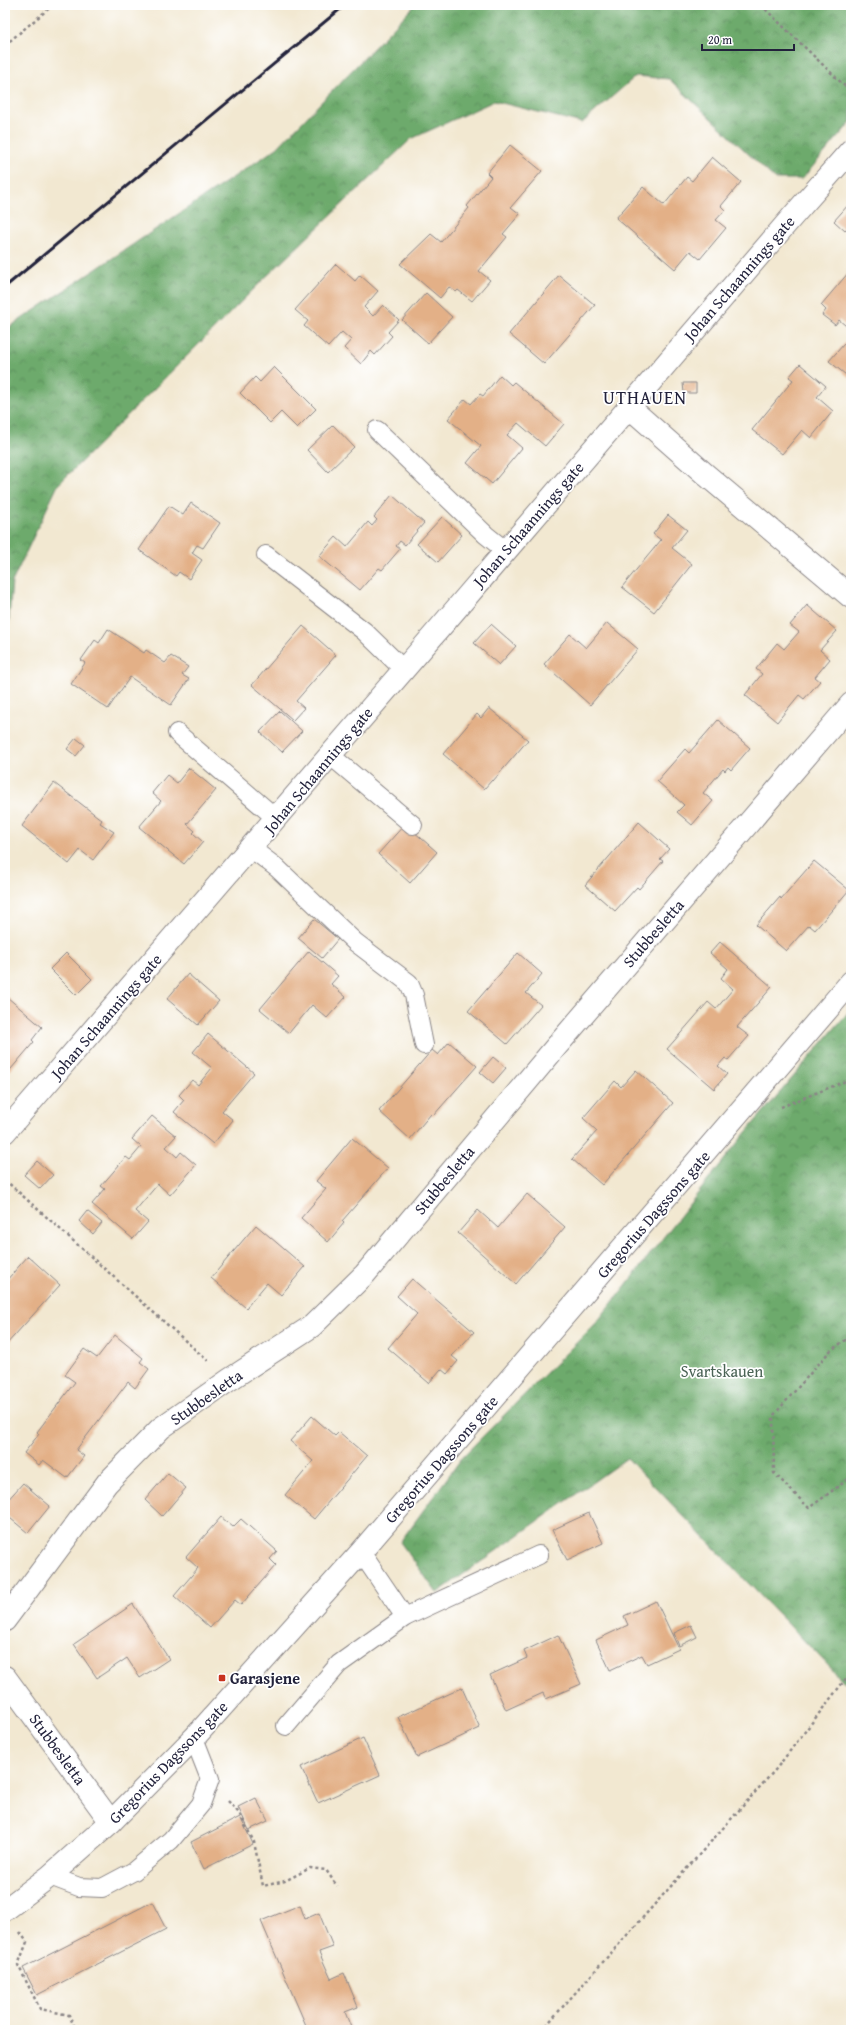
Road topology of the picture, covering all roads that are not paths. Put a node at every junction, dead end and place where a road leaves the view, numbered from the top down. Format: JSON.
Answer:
{"nodes":[{"id":1,"x":851,"y":150,"type":"edge"},
{"id":2,"x":629,"y":407,"type":"junction"},
{"id":3,"x":377,"y":430,"type":"dead end"},
{"id":4,"x":506,"y":551,"type":"junction"},
{"id":5,"x":266,"y":554,"type":"dead end"},
{"id":6,"x":851,"y":597,"type":"edge"},
{"id":7,"x":403,"y":669,"type":"junction"},
{"id":8,"x":851,"y":704,"type":"edge"},
{"id":9,"x":177,"y":733,"type":"dead end"},
{"id":10,"x":330,"y":755,"type":"junction"},
{"id":11,"x":277,"y":819,"type":"junction"},
{"id":12,"x":413,"y":825,"type":"dead end"},
{"id":13,"x":252,"y":849,"type":"junction"},
{"id":14,"x":851,"y":982,"type":"edge"},
{"id":15,"x":424,"y":1045,"type":"dead end"},
{"id":16,"x":5,"y":1132,"type":"edge"},
{"id":17,"x":361,"y":1552,"type":"junction"},
{"id":18,"x":539,"y":1555,"type":"dead end"},
{"id":19,"x":405,"y":1617,"type":"junction"},
{"id":20,"x":5,"y":1620,"type":"edge"},
{"id":21,"x":5,"y":1677,"type":"edge"},
{"id":22,"x":286,"y":1726,"type":"dead end"},
{"id":23,"x":194,"y":1738,"type":"junction"},
{"id":24,"x":111,"y":1822,"type":"junction"},
{"id":25,"x":50,"y":1876,"type":"junction"},
{"id":26,"x":5,"y":1910,"type":"edge"}],
"edges":[{"from":1,"to":2,"type":"street","name":"Johan Schaannings gate"},
{"from":2,"to":4,"type":"street","name":"Johan Schaannings gate"},
{"from":2,"to":6,"type":"street"},
{"from":3,"to":4,"type":"lane"},
{"from":4,"to":7,"type":"street","name":"Johan Schaannings gate"},
{"from":5,"to":7,"type":"lane"},
{"from":7,"to":10,"type":"street","name":"Johan Schaannings gate"},
{"from":8,"to":20,"type":"street","name":"Stubbesletta"},
{"from":9,"to":11,"type":"lane"},
{"from":10,"to":11,"type":"street","name":"Johan Schaannings gate"},
{"from":10,"to":12,"type":"lane"},
{"from":11,"to":13,"type":"street","name":"Johan Schaannings gate"},
{"from":13,"to":15,"type":"lane"},
{"from":13,"to":16,"type":"street","name":"Johan Schaannings gate"},
{"from":14,"to":17,"type":"street","name":"Gregorius Dagssons gate"},
{"from":17,"to":19,"type":"lane"},
{"from":17,"to":23,"type":"street","name":"Gregorius Dagssons gate"},
{"from":18,"to":19,"type":"lane"},
{"from":19,"to":22,"type":"lane"},
{"from":21,"to":24,"type":"street","name":"Stubbesletta"},
{"from":23,"to":24,"type":"street","name":"Gregorius Dagssons gate"},
{"from":23,"to":25,"type":"lane"},
{"from":24,"to":25,"type":"street","name":"Gregorius Dagssons gate"},
{"from":25,"to":26,"type":"street","name":"Gregorius Dagssons gate"}]}
